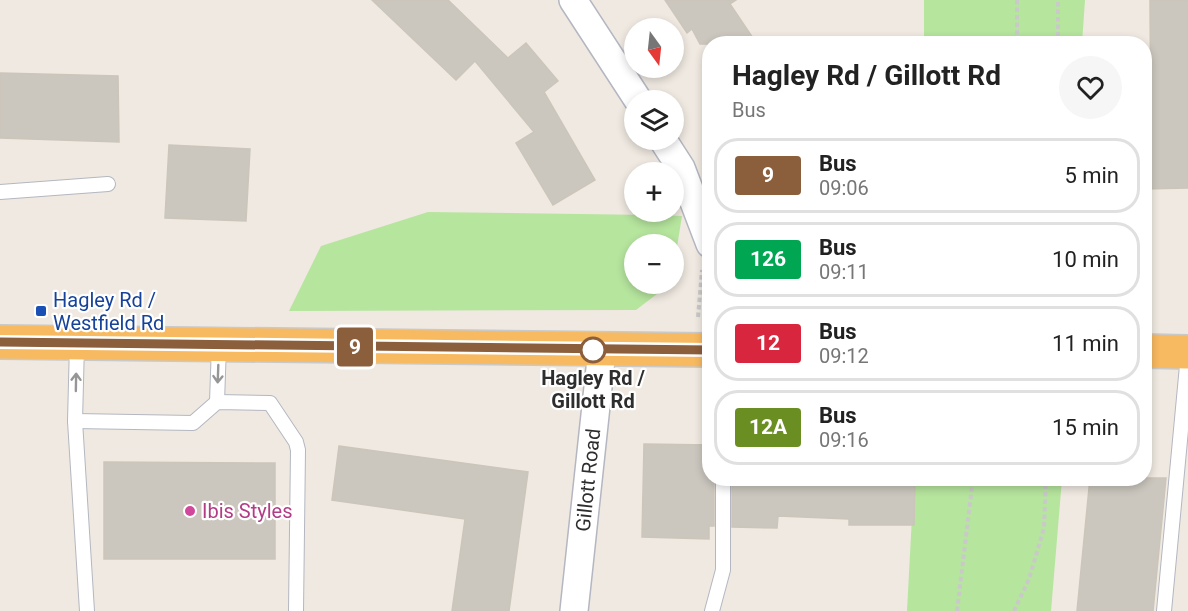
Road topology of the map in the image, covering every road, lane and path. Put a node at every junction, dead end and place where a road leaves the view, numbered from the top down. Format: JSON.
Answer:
{"nodes":[{"id":1,"x":573,"y":0,"type":"edge"},
{"id":2,"x":1017,"y":0,"type":"edge"},
{"id":3,"x":1058,"y":0,"type":"edge"},
{"id":4,"x":1017,"y":36,"type":"edge"},
{"id":5,"x":1058,"y":36,"type":"edge"},
{"id":6,"x":632,"y":90,"type":"edge"},
{"id":7,"x":669,"y":150,"type":"edge"},
{"id":8,"x":108,"y":184,"type":"dead end"},
{"id":9,"x":0,"y":192,"type":"edge"},
{"id":10,"x":702,"y":224,"type":"edge"},
{"id":11,"x":702,"y":286,"type":"edge"},
{"id":12,"x":0,"y":342,"type":"edge"},
{"id":13,"x":77,"y":344,"type":"junction"},
{"id":14,"x":219,"y":345,"type":"junction"},
{"id":15,"x":660,"y":349,"type":"junction"},
{"id":16,"x":602,"y":350,"type":"junction"},
{"id":17,"x":702,"y":350,"type":"edge"},
{"id":18,"x":1152,"y":352,"type":"edge"},
{"id":19,"x":1188,"y":354,"type":"edge"},
{"id":20,"x":217,"y":402,"type":"junction"},
{"id":21,"x":75,"y":421,"type":"junction"},
{"id":22,"x":723,"y":486,"type":"edge"},
{"id":23,"x":972,"y":486,"type":"edge"},
{"id":24,"x":1046,"y":486,"type":"edge"},
{"id":25,"x":87,"y":611,"type":"edge"},
{"id":26,"x":296,"y":611,"type":"edge"},
{"id":27,"x":574,"y":611,"type":"edge"},
{"id":28,"x":712,"y":611,"type":"edge"},
{"id":29,"x":957,"y":611,"type":"edge"},
{"id":30,"x":1014,"y":611,"type":"edge"},
{"id":31,"x":1164,"y":611,"type":"edge"}],
"edges":[{"from":1,"to":6,"type":"street"},
{"from":2,"to":4,"type":"path"},
{"from":3,"to":5,"type":"path"},
{"from":7,"to":10,"type":"street"},
{"from":8,"to":9,"type":"lane"},
{"from":11,"to":15,"type":"path"},
{"from":12,"to":13,"type":"highway"},
{"from":13,"to":14,"type":"highway"},
{"from":21,"to":13,"type":"lane","one_way":true},
{"from":14,"to":16,"type":"highway"},
{"from":14,"to":20,"type":"lane","one_way":true},
{"from":15,"to":16,"type":"highway"},
{"from":15,"to":17,"type":"highway"},
{"from":16,"to":27,"type":"street","name":"Gillott Road"},
{"from":18,"to":19,"type":"highway"},
{"from":19,"to":31,"type":"lane"},
{"from":20,"to":21,"type":"lane"},
{"from":20,"to":26,"type":"lane"},
{"from":21,"to":25,"type":"lane"},
{"from":22,"to":28,"type":"lane"},
{"from":23,"to":29,"type":"path"},
{"from":24,"to":30,"type":"path"}]}
